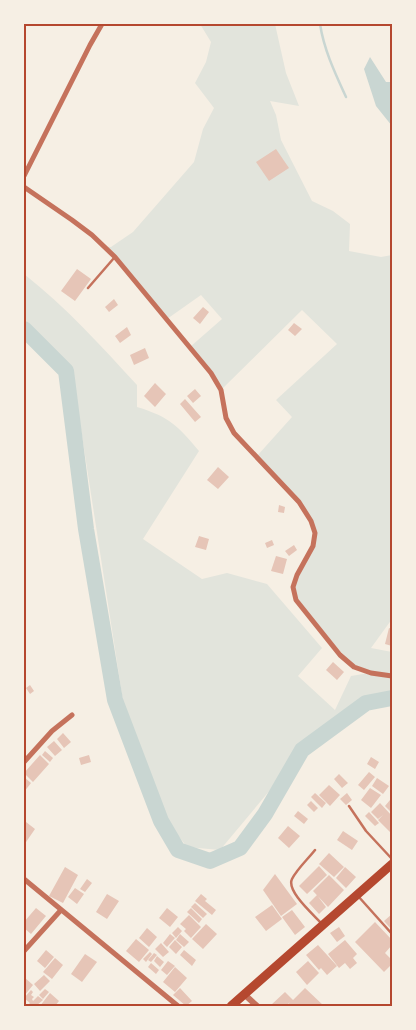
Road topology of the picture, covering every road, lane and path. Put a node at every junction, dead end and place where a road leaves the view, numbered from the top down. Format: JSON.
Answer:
{"nodes":[{"id":1,"x":102,"y":24,"type":"edge"},
{"id":2,"x":24,"y":176,"type":"edge"},
{"id":3,"x":24,"y":187,"type":"edge"},
{"id":4,"x":115,"y":257,"type":"junction"},
{"id":5,"x":88,"y":288,"type":"dead end"},
{"id":6,"x":392,"y":676,"type":"edge"},
{"id":7,"x":72,"y":715,"type":"dead end"},
{"id":8,"x":24,"y":762,"type":"edge"},
{"id":9,"x":349,"y":806,"type":"dead end"},
{"id":10,"x":315,"y":850,"type":"dead end"},
{"id":11,"x":392,"y":859,"type":"edge"},
{"id":12,"x":392,"y":864,"type":"edge"},
{"id":13,"x":24,"y":879,"type":"edge"},
{"id":14,"x":356,"y":895,"type":"junction"},
{"id":15,"x":61,"y":910,"type":"junction"},
{"id":16,"x":323,"y":925,"type":"junction"},
{"id":17,"x":392,"y":934,"type":"edge"},
{"id":18,"x":24,"y":951,"type":"edge"},
{"id":19,"x":244,"y":994,"type":"junction"},
{"id":20,"x":178,"y":1006,"type":"edge"},
{"id":21,"x":231,"y":1006,"type":"edge"},
{"id":22,"x":258,"y":1006,"type":"edge"}],
"edges":[{"from":1,"to":2,"type":"street"},
{"from":3,"to":4,"type":"street"},
{"from":4,"to":5,"type":"lane"},
{"from":4,"to":6,"type":"street"},
{"from":7,"to":8,"type":"street"},
{"from":9,"to":11,"type":"lane"},
{"from":10,"to":16,"type":"lane"},
{"from":12,"to":14,"type":"highway"},
{"from":13,"to":15,"type":"street"},
{"from":14,"to":16,"type":"highway"},
{"from":14,"to":17,"type":"lane"},
{"from":15,"to":18,"type":"street"},
{"from":15,"to":20,"type":"street"},
{"from":16,"to":19,"type":"highway"},
{"from":19,"to":21,"type":"highway"},
{"from":19,"to":22,"type":"street"}]}
